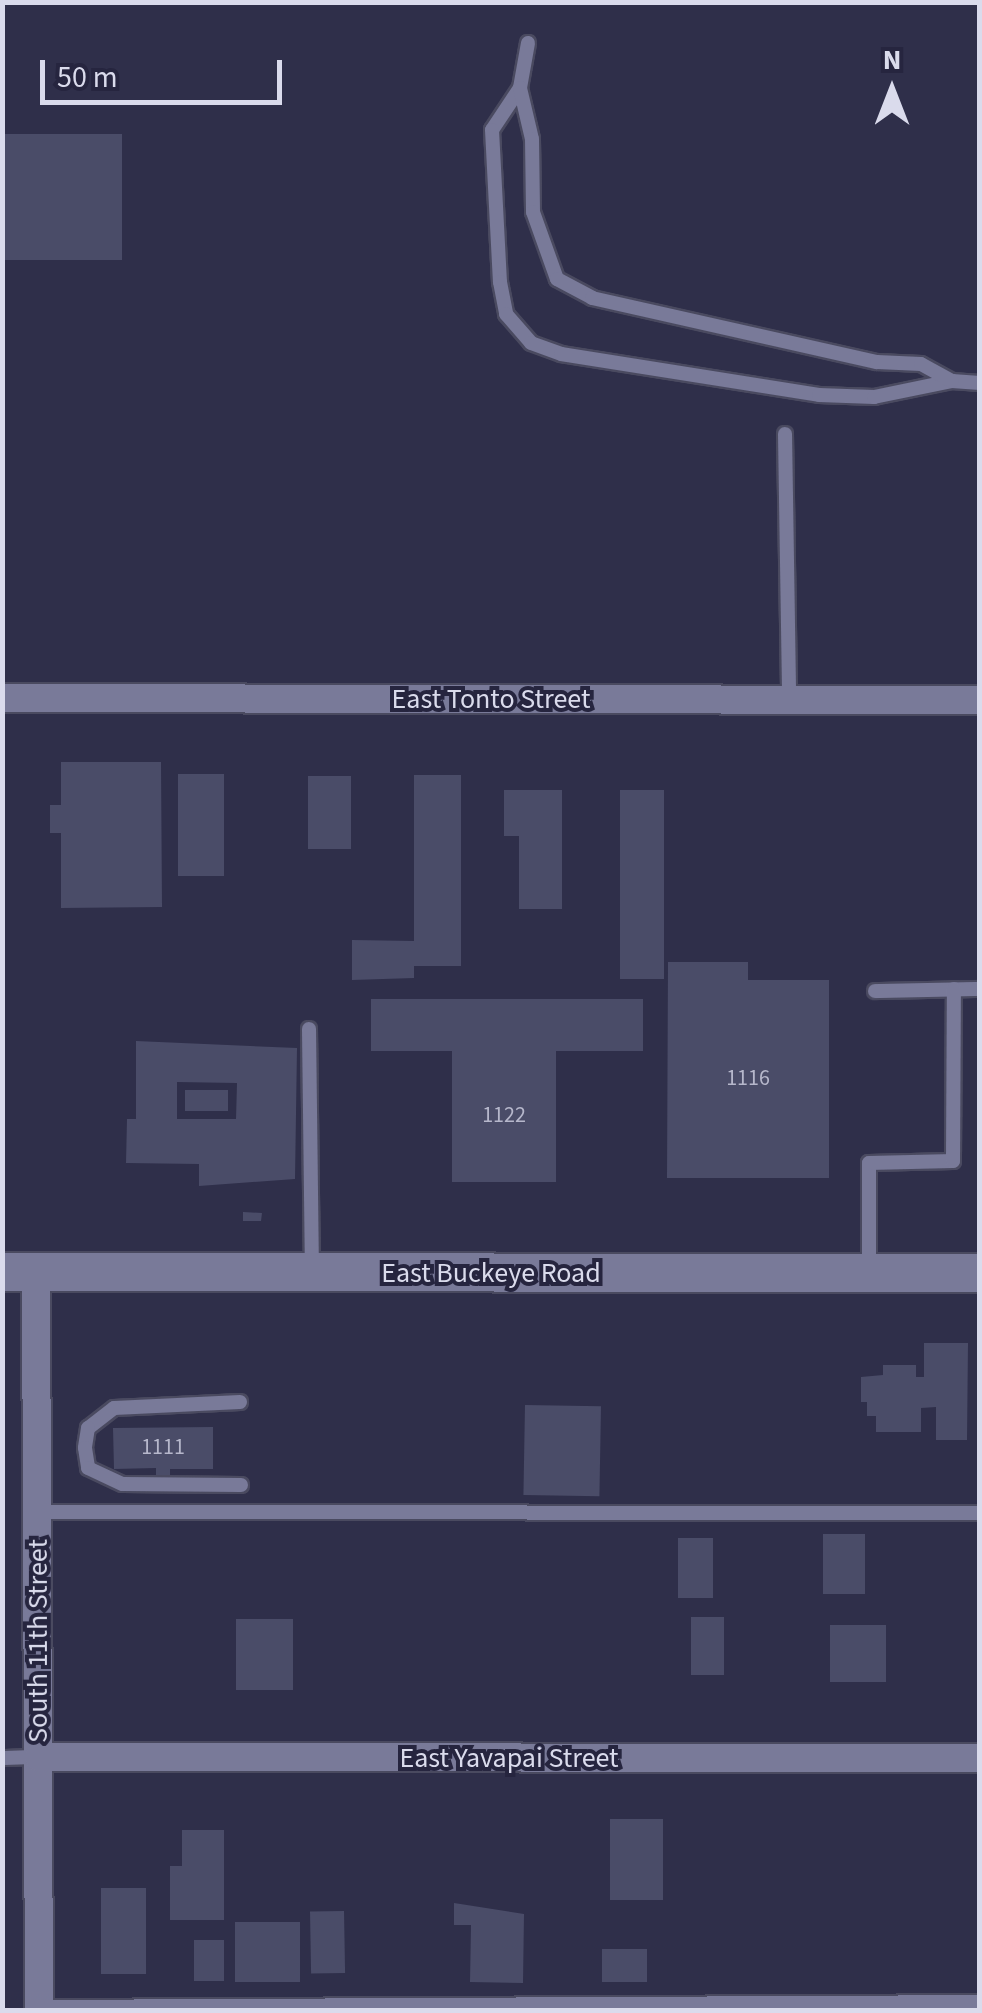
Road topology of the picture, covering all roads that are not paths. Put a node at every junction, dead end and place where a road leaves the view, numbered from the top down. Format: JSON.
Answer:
{"nodes":[{"id":1,"x":528,"y":43,"type":"dead end"},
{"id":2,"x":520,"y":88,"type":"junction"},
{"id":3,"x":952,"y":381,"type":"junction"},
{"id":4,"x":980,"y":383,"type":"edge"},
{"id":5,"x":786,"y":434,"type":"dead end"},
{"id":6,"x":2,"y":698,"type":"edge"},
{"id":7,"x":788,"y":700,"type":"junction"},
{"id":8,"x":980,"y":700,"type":"edge"},
{"id":9,"x":980,"y":989,"type":"edge"},
{"id":10,"x":875,"y":990,"type":"dead end"},
{"id":11,"x":954,"y":990,"type":"junction"},
{"id":12,"x":310,"y":1029,"type":"dead end"},
{"id":13,"x":19,"y":1272,"type":"edge"},
{"id":14,"x":312,"y":1273,"type":"junction"},
{"id":15,"x":868,"y":1273,"type":"junction"},
{"id":16,"x":980,"y":1273,"type":"edge"},
{"id":17,"x":240,"y":1402,"type":"dead end"},
{"id":18,"x":241,"y":1485,"type":"dead end"},
{"id":19,"x":38,"y":1512,"type":"junction"},
{"id":20,"x":980,"y":1513,"type":"edge"},
{"id":21,"x":39,"y":1757,"type":"junction"},
{"id":22,"x":2,"y":1758,"type":"edge"},
{"id":23,"x":980,"y":1758,"type":"edge"},
{"id":24,"x":980,"y":2002,"type":"edge"},
{"id":25,"x":39,"y":2009,"type":"edge"}],
"edges":[{"from":1,"to":2,"type":"lane"},
{"from":2,"to":3,"type":"lane"},
{"from":2,"to":3,"type":"lane"},
{"from":3,"to":4,"type":"lane"},
{"from":5,"to":7,"type":"lane"},
{"from":6,"to":7,"type":"street","name":"East Tonto Street"},
{"from":7,"to":8,"type":"street","name":"East Tonto Street"},
{"from":9,"to":11,"type":"lane"},
{"from":10,"to":11,"type":"lane"},
{"from":11,"to":15,"type":"lane"},
{"from":12,"to":14,"type":"lane"},
{"from":13,"to":14,"type":"main road","name":"East Buckeye Road"},
{"from":13,"to":19,"type":"street","name":"South 11th Street"},
{"from":14,"to":15,"type":"main road","name":"East Buckeye Road"},
{"from":15,"to":16,"type":"main road","name":"East Buckeye Road"},
{"from":17,"to":18,"type":"lane"},
{"from":19,"to":20,"type":"lane"},
{"from":19,"to":21,"type":"street","name":"South 11th Street"},
{"from":21,"to":22,"type":"lane"},
{"from":21,"to":23,"type":"street","name":"East Yavapai Street"},
{"from":21,"to":25,"type":"street","name":"South 11th Street"},
{"from":24,"to":25,"type":"lane"}]}
